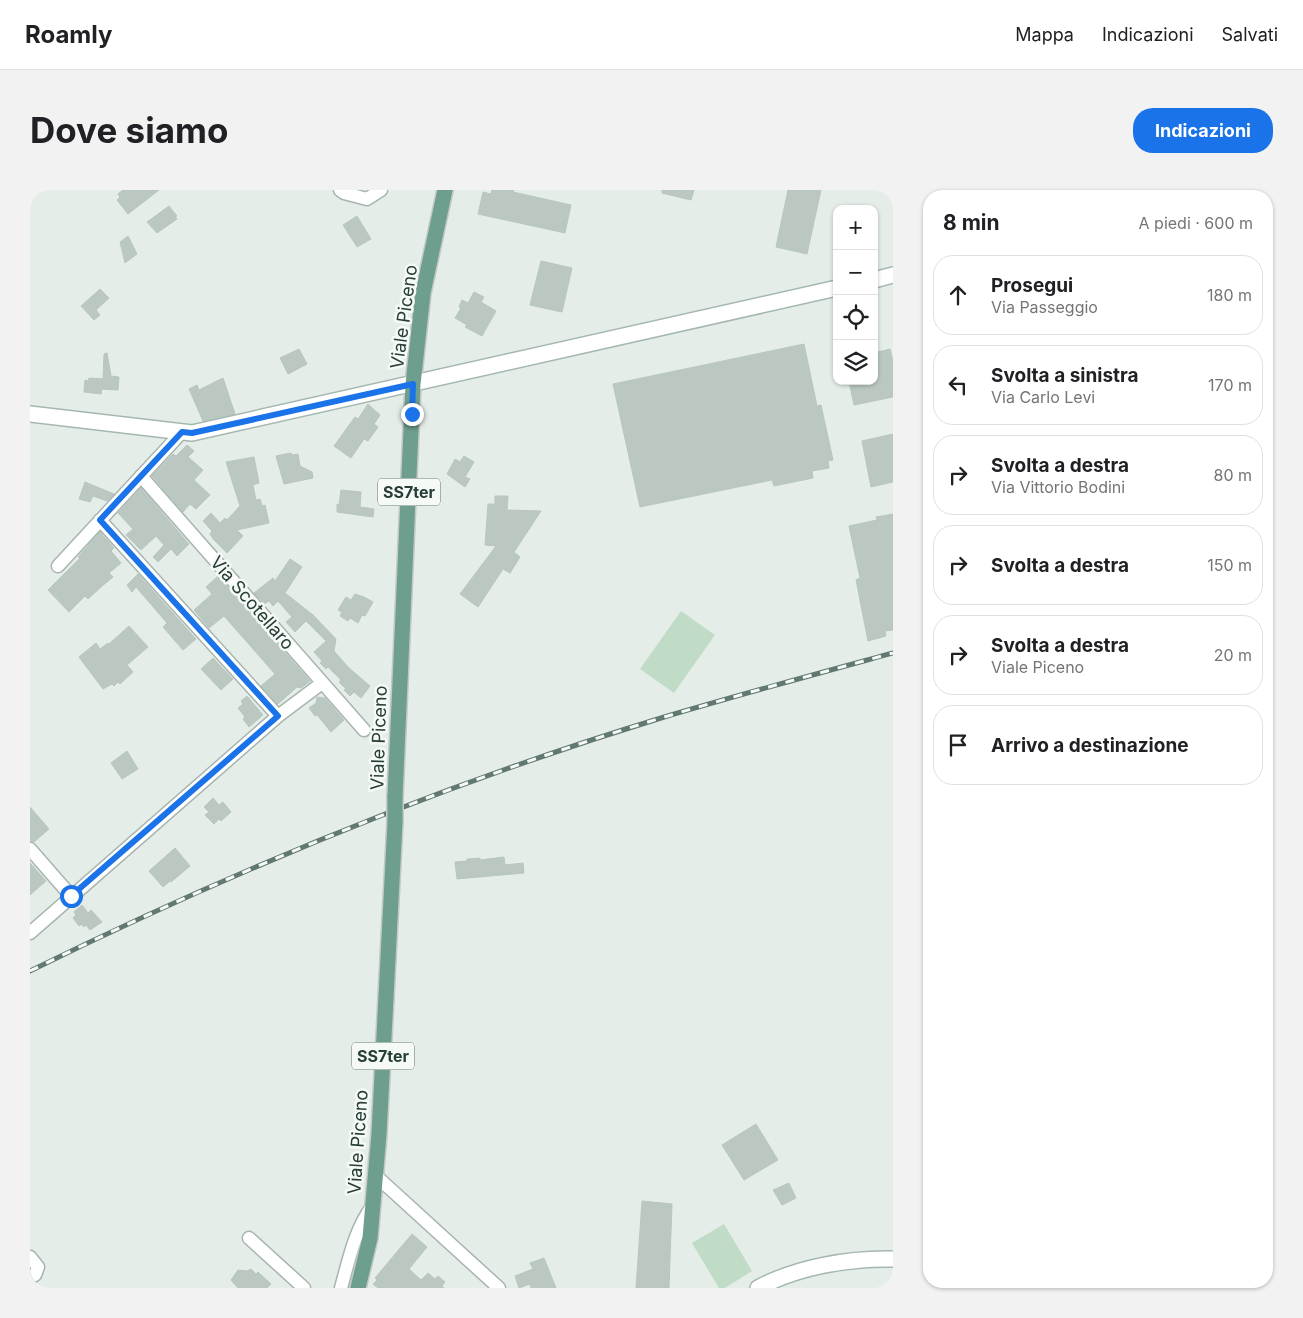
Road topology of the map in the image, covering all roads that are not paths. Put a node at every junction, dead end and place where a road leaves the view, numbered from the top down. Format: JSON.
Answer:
{"nodes":[{"id":1,"x":340,"y":190,"type":"edge"},
{"id":2,"x":381,"y":190,"type":"edge"},
{"id":3,"x":445,"y":190,"type":"edge"},
{"id":4,"x":893,"y":276,"type":"edge"},
{"id":5,"x":878,"y":279,"type":"edge"},
{"id":6,"x":833,"y":289,"type":"edge"},
{"id":7,"x":413,"y":384,"type":"junction"},
{"id":8,"x":30,"y":414,"type":"edge"},
{"id":9,"x":182,"y":432,"type":"junction"},
{"id":10,"x":141,"y":476,"type":"junction"},
{"id":11,"x":100,"y":520,"type":"junction"},
{"id":12,"x":58,"y":566,"type":"dead end"},
{"id":13,"x":322,"y":683,"type":"junction"},
{"id":14,"x":278,"y":716,"type":"junction"},
{"id":15,"x":364,"y":730,"type":"dead end"},
{"id":16,"x":30,"y":849,"type":"edge"},
{"id":17,"x":71,"y":896,"type":"junction"},
{"id":18,"x":30,"y":933,"type":"edge"},
{"id":19,"x":375,"y":1175,"type":"junction"},
{"id":20,"x":373,"y":1205,"type":"junction"},
{"id":21,"x":249,"y":1238,"type":"dead end"},
{"id":22,"x":30,"y":1257,"type":"edge"},
{"id":23,"x":893,"y":1259,"type":"edge"},
{"id":24,"x":30,"y":1277,"type":"edge"},
{"id":25,"x":304,"y":1288,"type":"edge"},
{"id":26,"x":341,"y":1288,"type":"edge"},
{"id":27,"x":358,"y":1288,"type":"edge"},
{"id":28,"x":499,"y":1288,"type":"edge"},
{"id":29,"x":758,"y":1288,"type":"edge"}],
"edges":[{"from":1,"to":2,"type":"street"},
{"from":3,"to":7,"type":"main road","name":"Viale Piceno","number":"SS7ter"},
{"from":4,"to":5,"type":"street"},
{"from":6,"to":7,"type":"street"},
{"from":7,"to":9,"type":"street"},
{"from":7,"to":19,"type":"main road","name":"Viale Piceno","number":"SS7ter","bridge":true},
{"from":8,"to":9,"type":"street"},
{"from":9,"to":10,"type":"street"},
{"from":10,"to":11,"type":"street"},
{"from":10,"to":13,"type":"street","name":"Via Scotellaro"},
{"from":11,"to":12,"type":"street"},
{"from":11,"to":14,"type":"street"},
{"from":13,"to":14,"type":"street"},
{"from":13,"to":15,"type":"street","name":"Via Scotellaro"},
{"from":14,"to":17,"type":"street"},
{"from":16,"to":17,"type":"street"},
{"from":17,"to":18,"type":"street"},
{"from":19,"to":20,"type":"main road","name":"Viale Piceno","number":"SS7ter"},
{"from":19,"to":28,"type":"street"},
{"from":20,"to":26,"type":"street"},
{"from":20,"to":27,"type":"main road","name":"Viale Piceno","number":"SS7ter"},
{"from":21,"to":25,"type":"street"},
{"from":22,"to":24,"type":"street"},
{"from":23,"to":29,"type":"street"}]}
